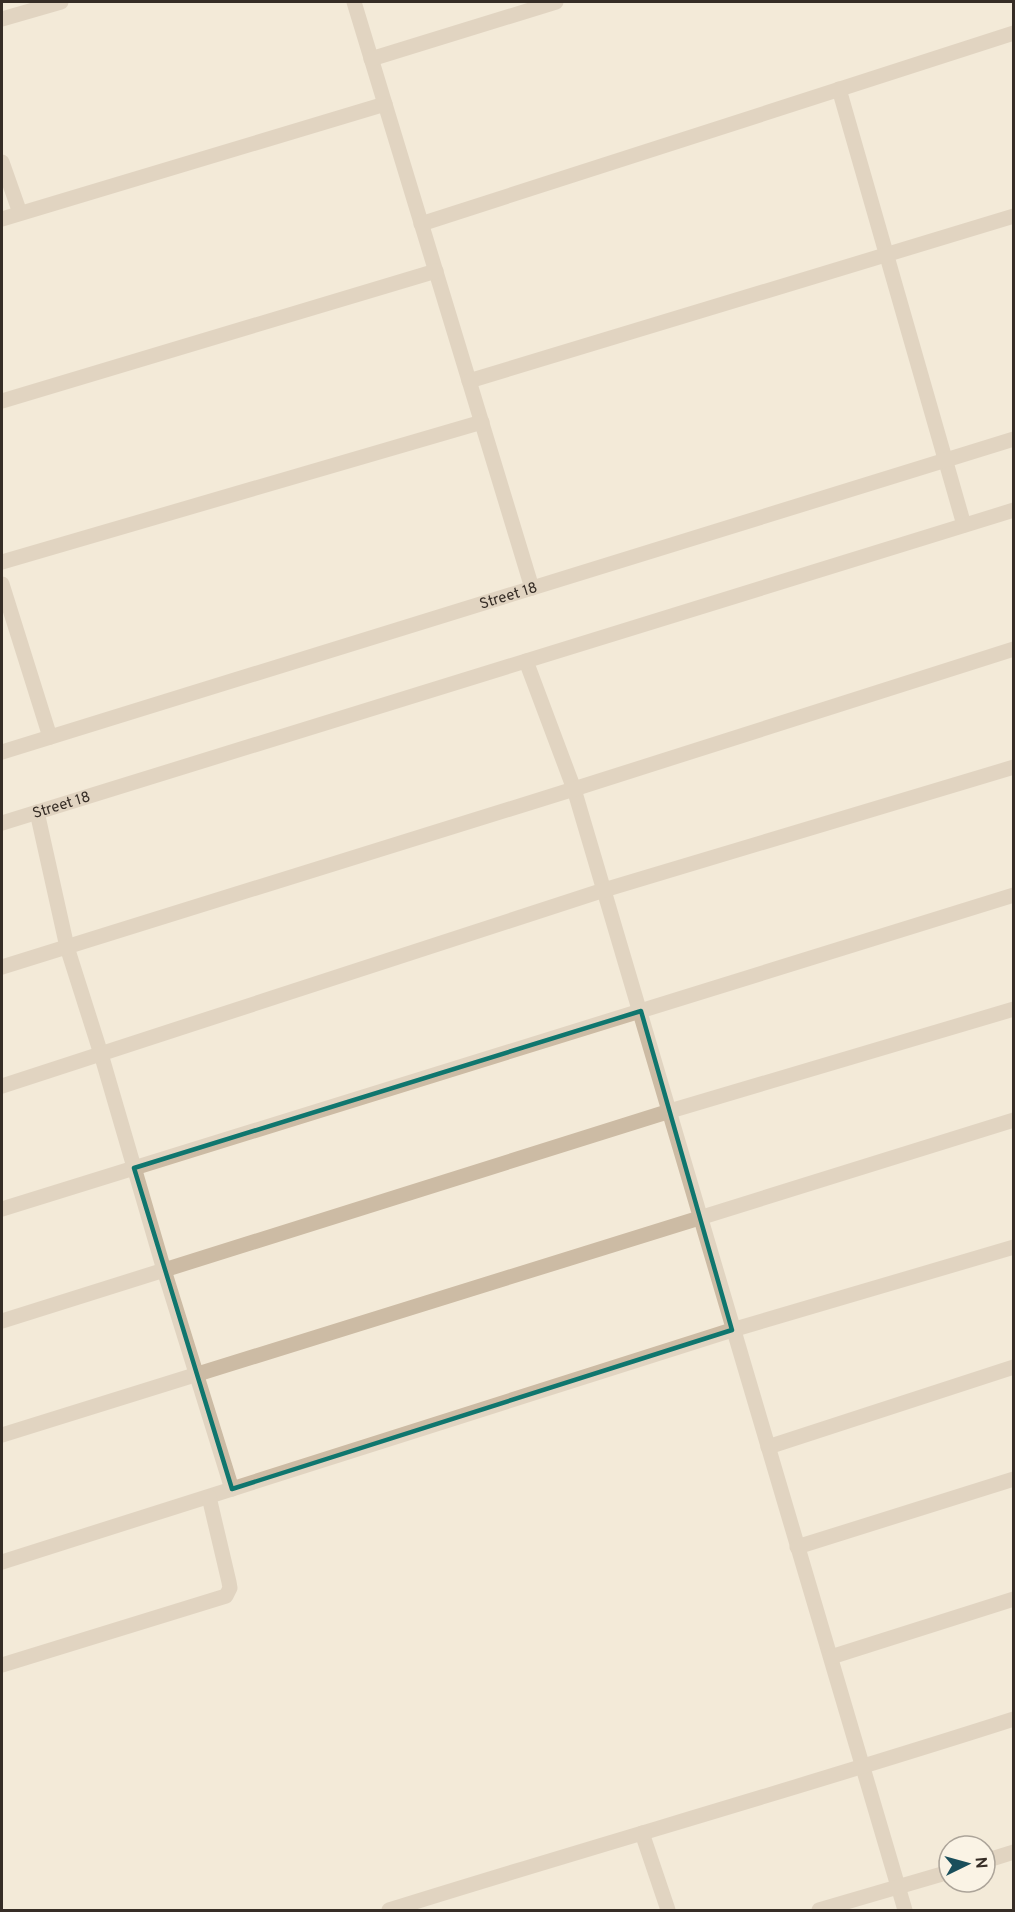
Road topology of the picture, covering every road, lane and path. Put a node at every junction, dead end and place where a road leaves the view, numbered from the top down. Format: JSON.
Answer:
{"nodes":[{"id":1,"x":61,"y":2,"type":"edge"},
{"id":2,"x":354,"y":2,"type":"edge"},
{"id":3,"x":556,"y":2,"type":"edge"},
{"id":4,"x":2,"y":19,"type":"edge"},
{"id":5,"x":1014,"y":33,"type":"edge"},
{"id":6,"x":371,"y":60,"type":"junction"},
{"id":7,"x":839,"y":89,"type":"junction"},
{"id":8,"x":385,"y":104,"type":"junction"},
{"id":9,"x":2,"y":162,"type":"edge"},
{"id":10,"x":20,"y":213,"type":"junction"},
{"id":11,"x":1014,"y":216,"type":"edge"},
{"id":12,"x":2,"y":219,"type":"edge"},
{"id":13,"x":422,"y":224,"type":"junction"},
{"id":14,"x":887,"y":254,"type":"junction"},
{"id":15,"x":436,"y":271,"type":"junction"},
{"id":16,"x":469,"y":381,"type":"junction"},
{"id":17,"x":2,"y":402,"type":"edge"},
{"id":18,"x":482,"y":422,"type":"junction"},
{"id":19,"x":1014,"y":439,"type":"edge"},
{"id":20,"x":945,"y":460,"type":"junction"},
{"id":21,"x":1014,"y":510,"type":"edge"},
{"id":22,"x":964,"y":525,"type":"junction"},
{"id":23,"x":2,"y":562,"type":"edge"},
{"id":24,"x":2,"y":584,"type":"edge"},
{"id":25,"x":532,"y":588,"type":"junction"},
{"id":26,"x":6,"y":608,"type":"edge"},
{"id":27,"x":1014,"y":649,"type":"edge"},
{"id":28,"x":526,"y":661,"type":"junction"},
{"id":29,"x":50,"y":737,"type":"junction"},
{"id":30,"x":2,"y":752,"type":"edge"},
{"id":31,"x":1014,"y":767,"type":"edge"},
{"id":32,"x":574,"y":789,"type":"junction"},
{"id":33,"x":37,"y":812,"type":"junction"},
{"id":34,"x":2,"y":823,"type":"edge"},
{"id":35,"x":604,"y":890,"type":"junction"},
{"id":36,"x":1014,"y":894,"type":"edge"},
{"id":37,"x":67,"y":947,"type":"junction"},
{"id":38,"x":2,"y":967,"type":"edge"},
{"id":39,"x":1014,"y":1008,"type":"edge"},
{"id":40,"x":640,"y":1011,"type":"junction"},
{"id":41,"x":101,"y":1054,"type":"junction"},
{"id":42,"x":2,"y":1086,"type":"edge"},
{"id":43,"x":670,"y":1111,"type":"junction"},
{"id":44,"x":1014,"y":1120,"type":"edge"},
{"id":45,"x":134,"y":1168,"type":"junction"},
{"id":46,"x":2,"y":1209,"type":"edge"},
{"id":47,"x":701,"y":1217,"type":"junction"},
{"id":48,"x":1014,"y":1247,"type":"edge"},
{"id":49,"x":164,"y":1270,"type":"junction"},
{"id":50,"x":2,"y":1322,"type":"edge"},
{"id":51,"x":732,"y":1330,"type":"junction"},
{"id":52,"x":1014,"y":1367,"type":"edge"},
{"id":53,"x":195,"y":1374,"type":"junction"},
{"id":54,"x":2,"y":1435,"type":"edge"},
{"id":55,"x":768,"y":1447,"type":"junction"},
{"id":56,"x":1014,"y":1479,"type":"edge"},
{"id":57,"x":232,"y":1489,"type":"junction"},
{"id":58,"x":209,"y":1497,"type":"junction"},
{"id":59,"x":797,"y":1547,"type":"junction"},
{"id":60,"x":2,"y":1562,"type":"edge"},
{"id":61,"x":1014,"y":1599,"type":"edge"},
{"id":62,"x":831,"y":1657,"type":"junction"},
{"id":63,"x":2,"y":1665,"type":"edge"},
{"id":64,"x":1014,"y":1719,"type":"edge"},
{"id":65,"x":863,"y":1767,"type":"junction"},
{"id":66,"x":642,"y":1833,"type":"junction"},
{"id":67,"x":1014,"y":1852,"type":"edge"},
{"id":68,"x":997,"y":1857,"type":"edge"},
{"id":69,"x":937,"y":1876,"type":"edge"},
{"id":70,"x":899,"y":1888,"type":"junction"},
{"id":71,"x":389,"y":1911,"type":"edge"},
{"id":72,"x":668,"y":1911,"type":"edge"},
{"id":73,"x":819,"y":1911,"type":"edge"},
{"id":74,"x":905,"y":1911,"type":"edge"}],
"edges":[{"from":1,"to":4,"type":"street"},
{"from":2,"to":6,"type":"street"},
{"from":3,"to":6,"type":"street"},
{"from":5,"to":7,"type":"street"},
{"from":6,"to":8,"type":"street"},
{"from":7,"to":13,"type":"street"},
{"from":7,"to":14,"type":"street"},
{"from":8,"to":10,"type":"street"},
{"from":8,"to":13,"type":"street"},
{"from":9,"to":10,"type":"street"},
{"from":10,"to":12,"type":"street"},
{"from":11,"to":14,"type":"street"},
{"from":13,"to":15,"type":"street"},
{"from":14,"to":16,"type":"street"},
{"from":14,"to":20,"type":"street"},
{"from":15,"to":16,"type":"street"},
{"from":15,"to":17,"type":"street"},
{"from":16,"to":18,"type":"street"},
{"from":18,"to":23,"type":"street"},
{"from":18,"to":25,"type":"street"},
{"from":19,"to":20,"type":"street","name":"Street 18"},
{"from":20,"to":22,"type":"street"},
{"from":20,"to":25,"type":"street","name":"Street 18"},
{"from":21,"to":22,"type":"street","name":"Street 18"},
{"from":22,"to":28,"type":"street","name":"Street 18"},
{"from":24,"to":26,"type":"street"},
{"from":25,"to":29,"type":"street","name":"Street 18"},
{"from":26,"to":29,"type":"street"},
{"from":27,"to":32,"type":"street"},
{"from":28,"to":32,"type":"street"},
{"from":28,"to":33,"type":"street","name":"Street 18"},
{"from":29,"to":30,"type":"street","name":"Street 18"},
{"from":31,"to":35,"type":"street"},
{"from":32,"to":35,"type":"street"},
{"from":32,"to":37,"type":"street"},
{"from":33,"to":34,"type":"street","name":"Street 18"},
{"from":33,"to":37,"type":"street"},
{"from":35,"to":40,"type":"street"},
{"from":35,"to":41,"type":"street"},
{"from":36,"to":40,"type":"street"},
{"from":37,"to":38,"type":"street"},
{"from":37,"to":41,"type":"street"},
{"from":39,"to":43,"type":"street"},
{"from":40,"to":43,"type":"street"},
{"from":40,"to":45,"type":"street"},
{"from":41,"to":42,"type":"street"},
{"from":41,"to":45,"type":"street"},
{"from":43,"to":47,"type":"street"},
{"from":43,"to":49,"type":"street"},
{"from":44,"to":47,"type":"street"},
{"from":45,"to":46,"type":"street"},
{"from":45,"to":49,"type":"street"},
{"from":47,"to":51,"type":"street"},
{"from":47,"to":53,"type":"street"},
{"from":48,"to":51,"type":"street"},
{"from":49,"to":50,"type":"street"},
{"from":49,"to":53,"type":"street"},
{"from":51,"to":55,"type":"street"},
{"from":51,"to":57,"type":"street"},
{"from":52,"to":55,"type":"street"},
{"from":53,"to":54,"type":"street"},
{"from":53,"to":57,"type":"street"},
{"from":55,"to":59,"type":"street"},
{"from":56,"to":59,"type":"street"},
{"from":57,"to":58,"type":"street"},
{"from":58,"to":60,"type":"street"},
{"from":58,"to":63,"type":"street"},
{"from":59,"to":62,"type":"street"},
{"from":61,"to":62,"type":"street"},
{"from":62,"to":65,"type":"street"},
{"from":64,"to":65,"type":"street"},
{"from":65,"to":66,"type":"street"},
{"from":65,"to":70,"type":"street"},
{"from":66,"to":71,"type":"street"},
{"from":66,"to":72,"type":"street"},
{"from":67,"to":68,"type":"street"},
{"from":69,"to":70,"type":"street"},
{"from":70,"to":73,"type":"street"},
{"from":70,"to":74,"type":"street"}]}
